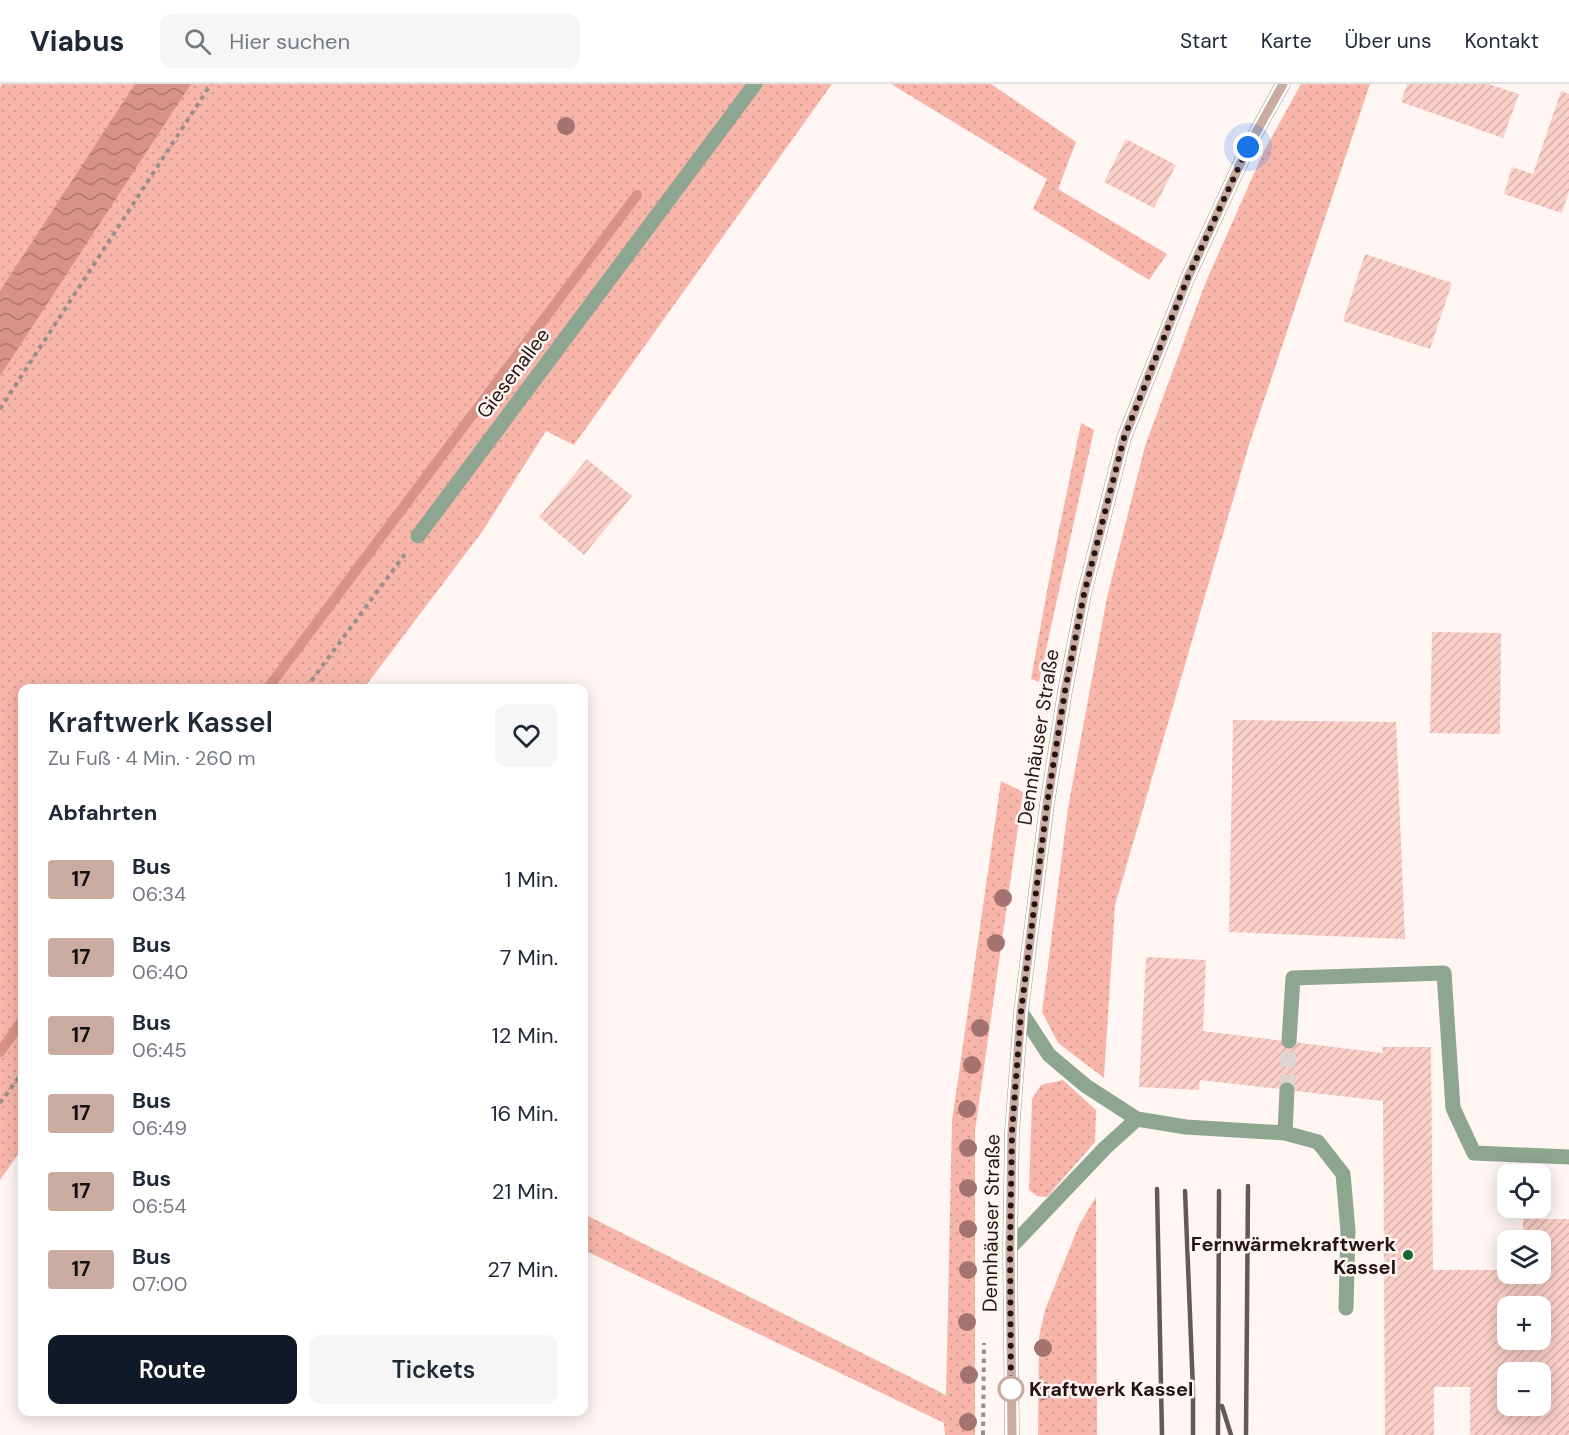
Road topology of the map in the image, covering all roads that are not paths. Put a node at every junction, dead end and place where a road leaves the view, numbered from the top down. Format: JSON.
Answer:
{"nodes":[{"id":1,"x":756,"y":84,"type":"edge"},
{"id":2,"x":1282,"y":84,"type":"edge"},
{"id":3,"x":418,"y":536,"type":"road end"},
{"id":4,"x":1021,"y":1012,"type":"junction"},
{"id":5,"x":1289,"y":1041,"type":"tunnel mouth"},
{"id":6,"x":1287,"y":1090,"type":"tunnel mouth"},
{"id":7,"x":1137,"y":1119,"type":"junction"},
{"id":8,"x":1285,"y":1132,"type":"junction"},
{"id":9,"x":1569,"y":1157,"type":"edge"},
{"id":10,"x":1010,"y":1248,"type":"junction"},
{"id":11,"x":1346,"y":1308,"type":"dead end"},
{"id":12,"x":1012,"y":1435,"type":"edge"}],
"edges":[{"from":1,"to":3,"type":"street","name":"Giesenallee"},
{"from":2,"to":4,"type":"street","name":"Dennhäuser Straße"},
{"from":4,"to":7,"type":"street"},
{"from":4,"to":10,"type":"street","name":"Dennhäuser Straße"},
{"from":5,"to":9,"type":"street"},
{"from":6,"to":8,"type":"street"},
{"from":7,"to":8,"type":"street"},
{"from":7,"to":10,"type":"street"},
{"from":8,"to":11,"type":"street"},
{"from":10,"to":12,"type":"street","name":"Dennhäuser Straße"}]}
